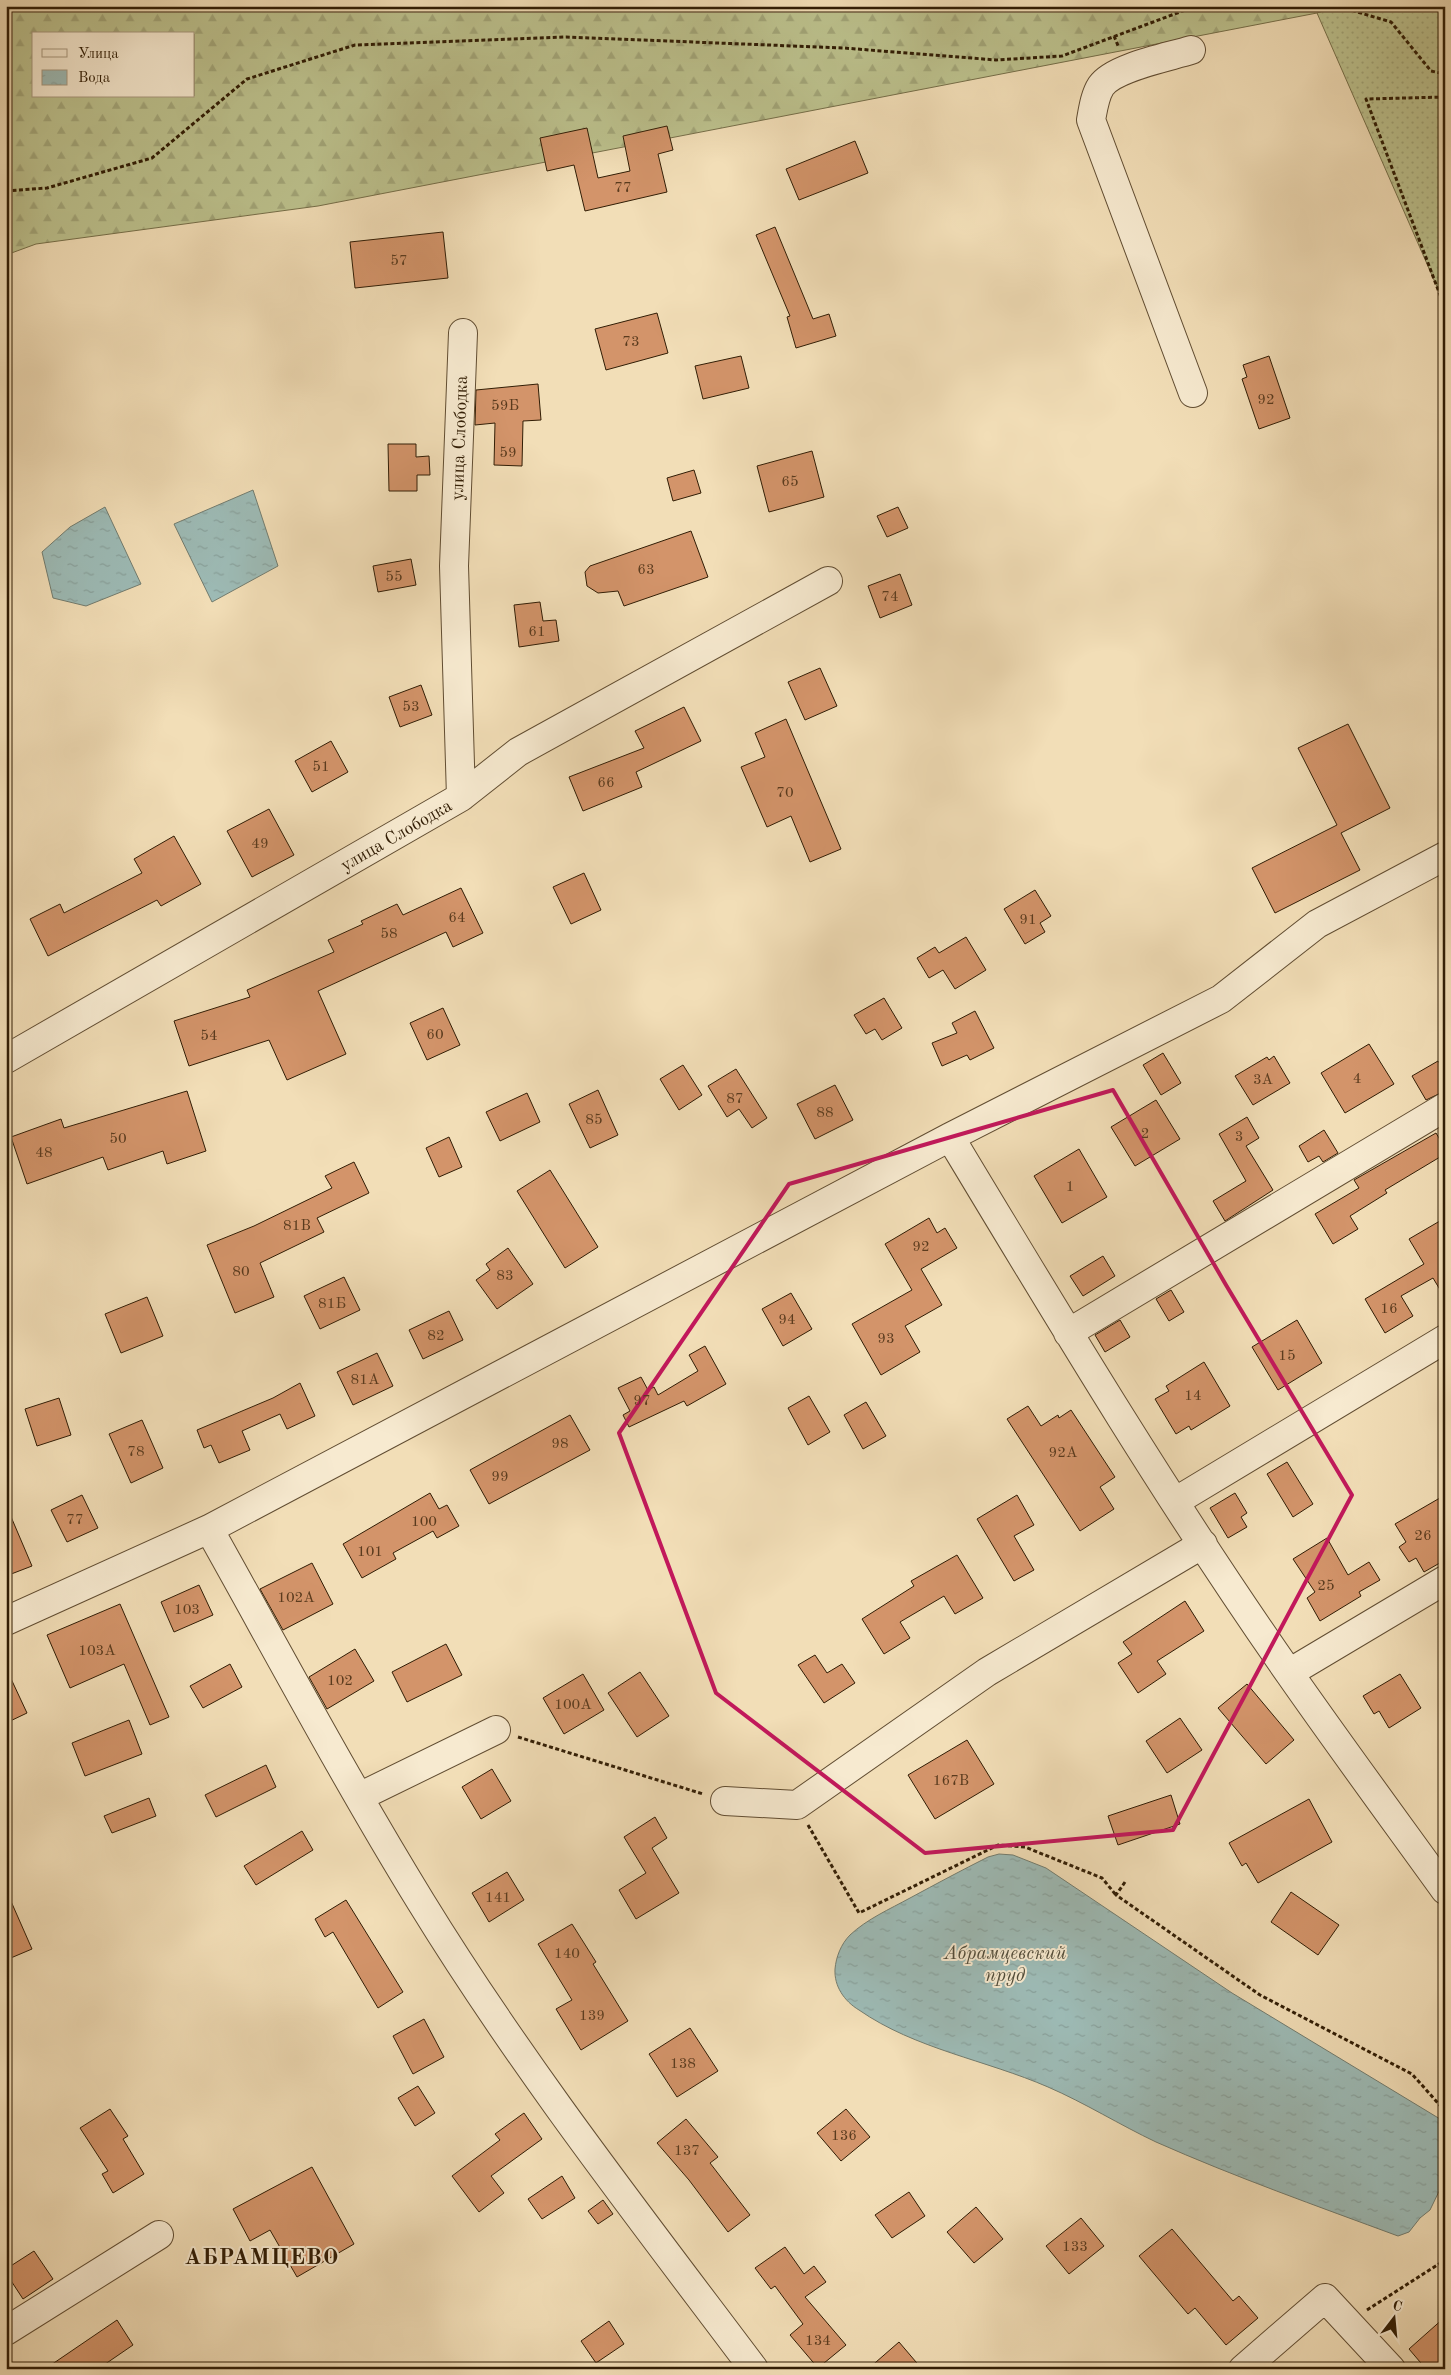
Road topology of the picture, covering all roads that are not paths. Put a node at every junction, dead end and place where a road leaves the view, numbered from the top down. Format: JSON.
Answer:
{"nodes":[{"id":1,"x":1191,"y":50,"type":"dead end"},
{"id":2,"x":463,"y":333,"type":"dead end"},
{"id":3,"x":1192,"y":393,"type":"dead end"},
{"id":4,"x":828,"y":581,"type":"dead end"},
{"id":5,"x":461,"y":797,"type":"junction"},
{"id":6,"x":1445,"y":856,"type":"edge"},
{"id":7,"x":6,"y":1059,"type":"edge"},
{"id":8,"x":1445,"y":1107,"type":"edge"},
{"id":9,"x":950,"y":1137,"type":"junction"},
{"id":10,"x":1068,"y":1332,"type":"junction"},
{"id":11,"x":1445,"y":1339,"type":"edge"},
{"id":12,"x":1176,"y":1501,"type":"junction"},
{"id":13,"x":209,"y":1529,"type":"junction"},
{"id":14,"x":1203,"y":1544,"type":"junction"},
{"id":15,"x":1445,"y":1580,"type":"edge"},
{"id":16,"x":6,"y":1621,"type":"edge"},
{"id":17,"x":1289,"y":1673,"type":"junction"},
{"id":18,"x":496,"y":1730,"type":"road end"},
{"id":19,"x":359,"y":1797,"type":"junction"},
{"id":20,"x":725,"y":1801,"type":"road end"},
{"id":21,"x":1445,"y":1890,"type":"edge"},
{"id":22,"x":160,"y":2235,"type":"dead end"},
{"id":23,"x":6,"y":2331,"type":"edge"},
{"id":24,"x":754,"y":2369,"type":"edge"},
{"id":25,"x":1243,"y":2369,"type":"edge"},
{"id":26,"x":1391,"y":2369,"type":"edge"}],
"edges":[{"from":1,"to":3,"type":"street"},
{"from":2,"to":5,"type":"street","name":"улица Слободка"},
{"from":4,"to":5,"type":"street"},
{"from":5,"to":7,"type":"street","name":"улица Слободка"},
{"from":6,"to":9,"type":"street"},
{"from":8,"to":10,"type":"street"},
{"from":9,"to":10,"type":"street"},
{"from":9,"to":13,"type":"street"},
{"from":10,"to":12,"type":"street"},
{"from":11,"to":12,"type":"street"},
{"from":12,"to":14,"type":"street"},
{"from":13,"to":16,"type":"street"},
{"from":13,"to":19,"type":"street"},
{"from":14,"to":17,"type":"street"},
{"from":14,"to":20,"type":"street"},
{"from":15,"to":17,"type":"street"},
{"from":17,"to":21,"type":"street"},
{"from":18,"to":19,"type":"street"},
{"from":19,"to":24,"type":"street"},
{"from":22,"to":23,"type":"street"},
{"from":25,"to":26,"type":"street"}]}
